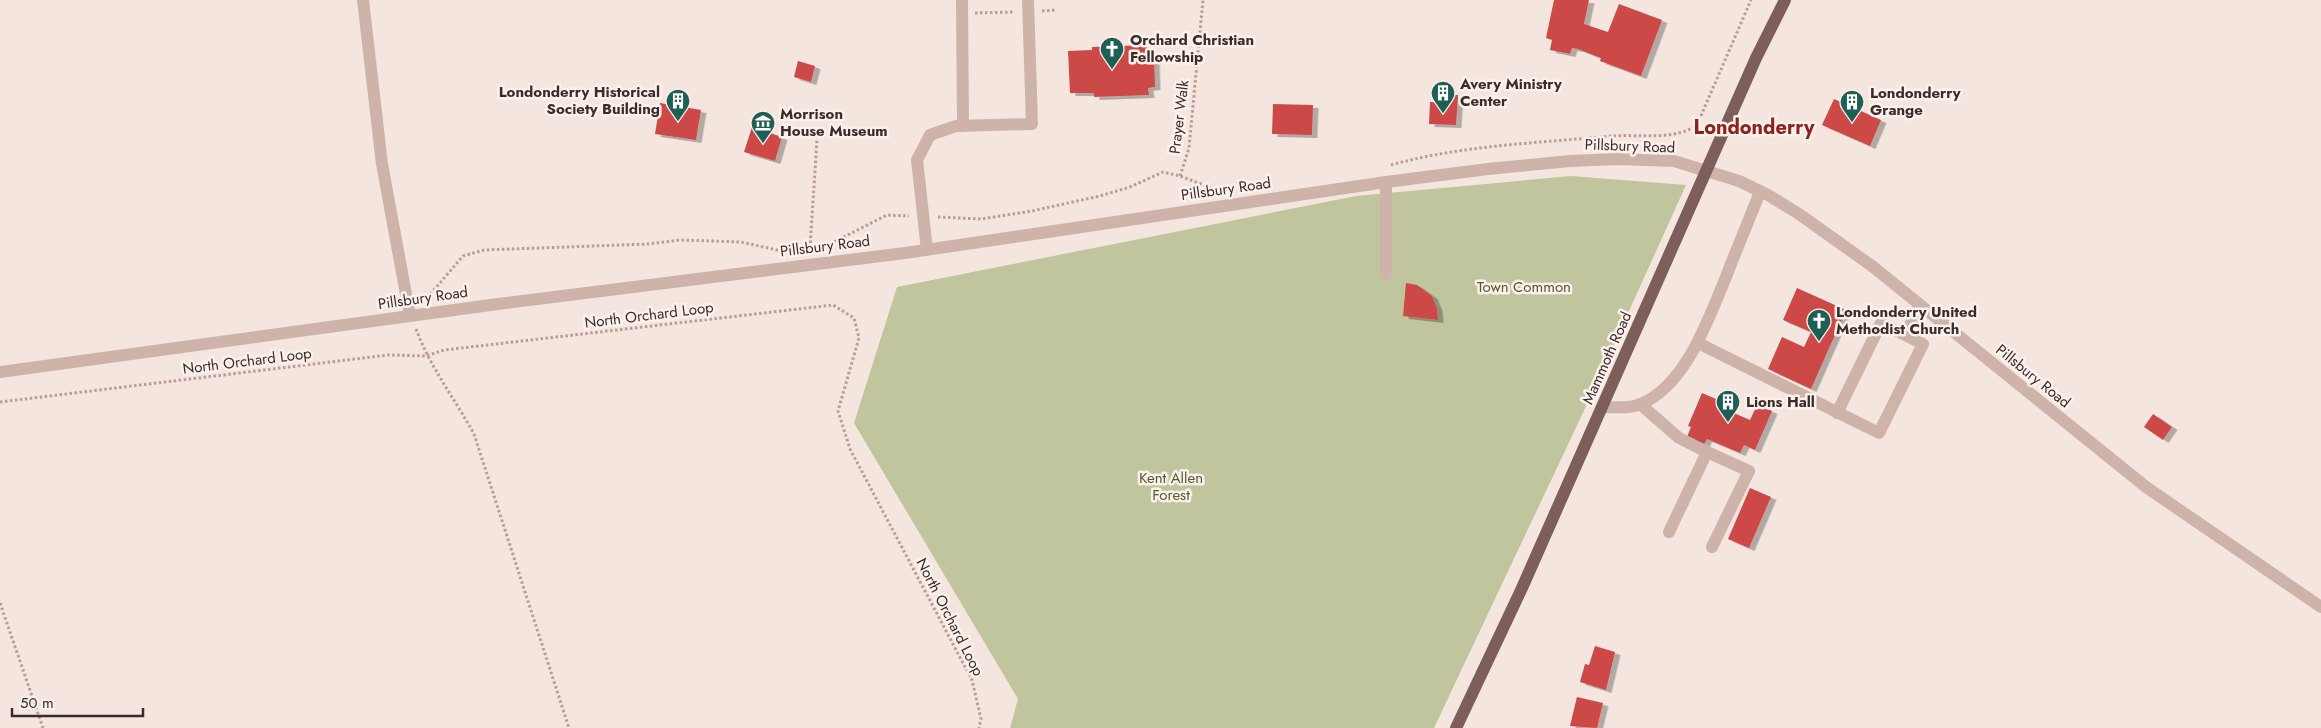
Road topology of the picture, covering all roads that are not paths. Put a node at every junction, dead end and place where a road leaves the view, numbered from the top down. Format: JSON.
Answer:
{"nodes":[{"id":1,"x":363,"y":0,"type":"edge"},
{"id":2,"x":962,"y":0,"type":"edge"},
{"id":3,"x":1028,"y":0,"type":"edge"},
{"id":4,"x":1785,"y":0,"type":"edge"},
{"id":5,"x":963,"y":126,"type":"junction"},
{"id":6,"x":1708,"y":171,"type":"junction"},
{"id":7,"x":1386,"y":182,"type":"junction"},
{"id":8,"x":1760,"y":192,"type":"junction"},
{"id":9,"x":927,"y":250,"type":"junction"},
{"id":10,"x":1386,"y":274,"type":"dead end"},
{"id":11,"x":1920,"y":305,"type":"junction"},
{"id":12,"x":410,"y":316,"type":"junction"},
{"id":13,"x":1905,"y":335,"type":"junction"},
{"id":14,"x":1698,"y":343,"type":"junction"},
{"id":15,"x":0,"y":372,"type":"edge"},
{"id":16,"x":1640,"y":404,"type":"junction"},
{"id":17,"x":1603,"y":407,"type":"junction"},
{"id":18,"x":1837,"y":412,"type":"junction"},
{"id":19,"x":1707,"y":452,"type":"junction"},
{"id":20,"x":1669,"y":532,"type":"dead end"},
{"id":21,"x":1712,"y":547,"type":"dead end"},
{"id":22,"x":2321,"y":607,"type":"edge"},
{"id":23,"x":1456,"y":728,"type":"edge"}],
"edges":[{"from":1,"to":12,"type":"street"},
{"from":2,"to":5,"type":"street"},
{"from":3,"to":5,"type":"street"},
{"from":4,"to":6,"type":"main road","name":"Mammoth Road"},
{"from":5,"to":9,"type":"street"},
{"from":6,"to":7,"type":"street","name":"Pillsbury Road"},
{"from":6,"to":8,"type":"street","name":"Pillsbury Road"},
{"from":6,"to":17,"type":"main road","name":"Mammoth Road"},
{"from":7,"to":9,"type":"street","name":"Pillsbury Road"},
{"from":7,"to":10,"type":"street"},
{"from":8,"to":11,"type":"street","name":"Pillsbury Road"},
{"from":8,"to":14,"type":"street"},
{"from":9,"to":12,"type":"street","name":"Pillsbury Road"},
{"from":11,"to":13,"type":"street"},
{"from":11,"to":22,"type":"street","name":"Pillsbury Road"},
{"from":12,"to":15,"type":"street","name":"Pillsbury Road"},
{"from":13,"to":18,"type":"street"},
{"from":13,"to":18,"type":"street"},
{"from":14,"to":16,"type":"street"},
{"from":14,"to":18,"type":"street"},
{"from":16,"to":17,"type":"street"},
{"from":16,"to":19,"type":"street"},
{"from":17,"to":23,"type":"main road","name":"Mammoth Road"},
{"from":19,"to":20,"type":"street"},
{"from":19,"to":21,"type":"street"}]}
